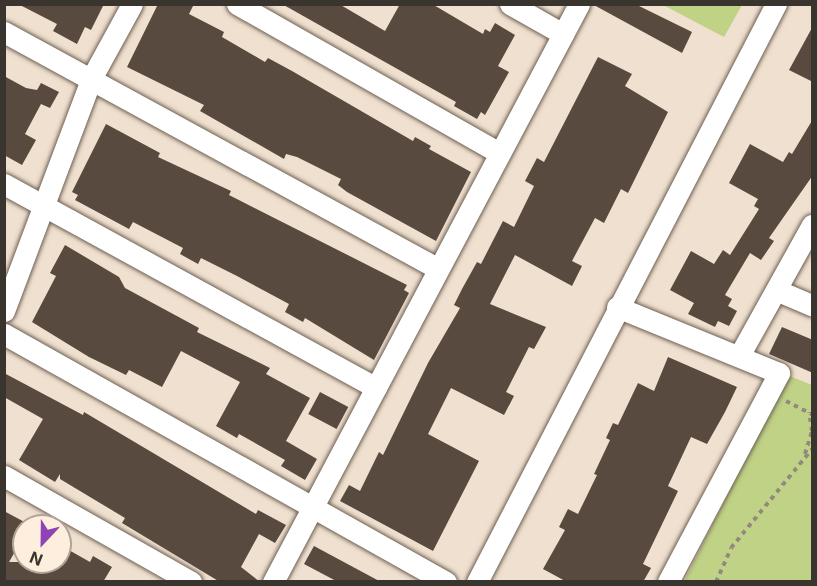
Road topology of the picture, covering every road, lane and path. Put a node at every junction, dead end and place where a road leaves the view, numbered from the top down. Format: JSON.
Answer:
{"nodes":[{"id":1,"x":132,"y":4,"type":"edge"},
{"id":2,"x":237,"y":4,"type":"edge"},
{"id":3,"x":510,"y":4,"type":"edge"},
{"id":4,"x":579,"y":4,"type":"edge"},
{"id":5,"x":776,"y":4,"type":"edge"},
{"id":6,"x":4,"y":32,"type":"edge"},
{"id":7,"x":563,"y":34,"type":"junction"},
{"id":8,"x":91,"y":79,"type":"junction"},
{"id":9,"x":499,"y":153,"type":"junction"},
{"id":10,"x":4,"y":184,"type":"edge"},
{"id":11,"x":44,"y":205,"type":"junction"},
{"id":12,"x":813,"y":225,"type":"edge"},
{"id":13,"x":438,"y":269,"type":"junction"},
{"id":14,"x":776,"y":290,"type":"junction"},
{"id":15,"x":813,"y":305,"type":"edge"},
{"id":16,"x":617,"y":307,"type":"junction"},
{"id":17,"x":4,"y":311,"type":"edge"},
{"id":18,"x":4,"y":334,"type":"edge"},
{"id":19,"x":739,"y":356,"type":"junction"},
{"id":20,"x":376,"y":388,"type":"junction"},
{"id":21,"x":768,"y":392,"type":"junction"},
{"id":22,"x":811,"y":413,"type":"edge"},
{"id":23,"x":813,"y":449,"type":"edge"},
{"id":24,"x":805,"y":455,"type":"junction"},
{"id":25,"x":4,"y":476,"type":"edge"},
{"id":26,"x":314,"y":506,"type":"junction"},
{"id":27,"x":191,"y":582,"type":"edge"},
{"id":28,"x":273,"y":582,"type":"edge"},
{"id":29,"x":446,"y":582,"type":"edge"},
{"id":30,"x":477,"y":582,"type":"edge"},
{"id":31,"x":668,"y":582,"type":"edge"},
{"id":32,"x":716,"y":582,"type":"edge"}],
"edges":[{"from":1,"to":8,"type":"street"},
{"from":2,"to":9,"type":"street"},
{"from":3,"to":7,"type":"street"},
{"from":4,"to":7,"type":"street"},
{"from":5,"to":16,"type":"street"},
{"from":6,"to":8,"type":"street"},
{"from":7,"to":9,"type":"street"},
{"from":8,"to":11,"type":"street"},
{"from":8,"to":13,"type":"street"},
{"from":9,"to":13,"type":"street"},
{"from":10,"to":11,"type":"street"},
{"from":11,"to":17,"type":"street"},
{"from":11,"to":20,"type":"street"},
{"from":12,"to":14,"type":"street"},
{"from":13,"to":20,"type":"street"},
{"from":14,"to":15,"type":"street"},
{"from":14,"to":19,"type":"street"},
{"from":16,"to":19,"type":"street"},
{"from":16,"to":30,"type":"street"},
{"from":18,"to":26,"type":"street"},
{"from":19,"to":21,"type":"street"},
{"from":20,"to":26,"type":"street"},
{"from":21,"to":22,"type":"path"},
{"from":21,"to":31,"type":"street"},
{"from":22,"to":24,"type":"path"},
{"from":23,"to":24,"type":"path"},
{"from":24,"to":32,"type":"path"},
{"from":25,"to":27,"type":"street"},
{"from":26,"to":28,"type":"street"},
{"from":26,"to":29,"type":"street"}]}
